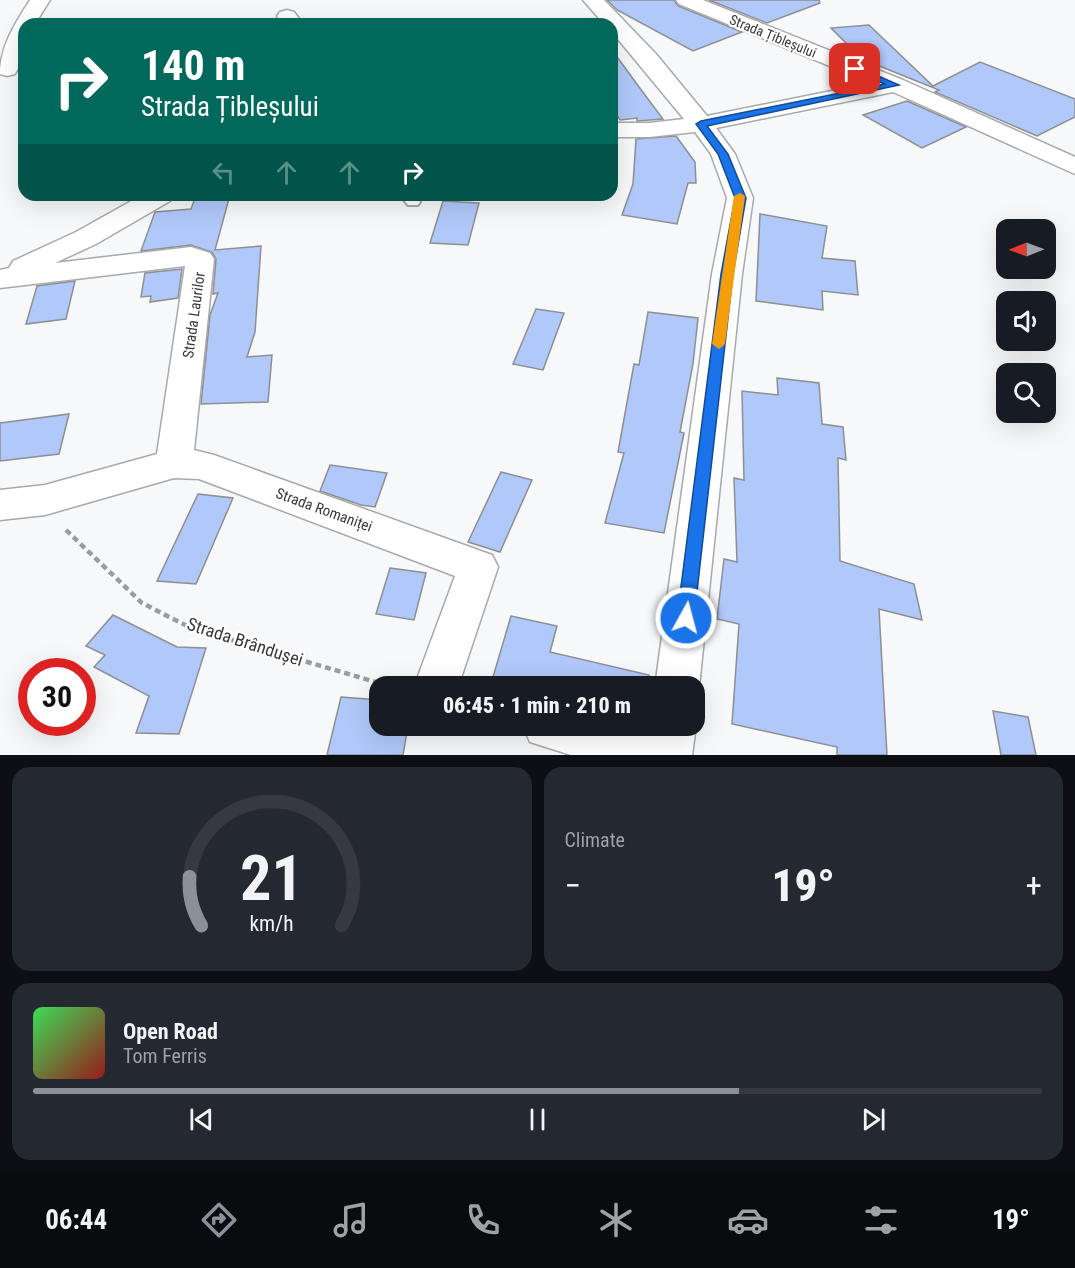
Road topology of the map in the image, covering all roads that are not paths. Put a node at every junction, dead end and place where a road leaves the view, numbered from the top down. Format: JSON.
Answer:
{"nodes":[{"id":1,"x":39,"y":0,"type":"edge"},
{"id":2,"x":593,"y":0,"type":"edge"},
{"id":3,"x":686,"y":0,"type":"edge"},
{"id":4,"x":29,"y":18,"type":"edge"},
{"id":5,"x":610,"y":18,"type":"edge"},
{"id":6,"x":618,"y":27,"type":"edge"},
{"id":7,"x":18,"y":42,"type":"edge"},
{"id":8,"x":18,"y":67,"type":"edge"},
{"id":9,"x":895,"y":85,"type":"junction"},
{"id":10,"x":701,"y":124,"type":"junction"},
{"id":11,"x":618,"y":130,"type":"edge"},
{"id":12,"x":1075,"y":166,"type":"edge"},
{"id":13,"x":150,"y":201,"type":"edge"},
{"id":14,"x":0,"y":278,"type":"edge"},
{"id":15,"x":174,"y":464,"type":"junction"},
{"id":16,"x":0,"y":506,"type":"edge"},
{"id":17,"x":440,"y":676,"type":"edge"},
{"id":18,"x":678,"y":676,"type":"edge"},
{"id":19,"x":588,"y":736,"type":"edge"},
{"id":20,"x":671,"y":736,"type":"edge"},
{"id":21,"x":668,"y":755,"type":"edge"}],
"edges":[{"from":1,"to":4,"type":"street"},
{"from":2,"to":5,"type":"street"},
{"from":3,"to":9,"type":"street","name":"Strada Țibleșului"},
{"from":6,"to":10,"type":"street"},
{"from":7,"to":8,"type":"street"},
{"from":9,"to":10,"type":"street"},
{"from":9,"to":12,"type":"street","name":"Strada Țibleșului"},
{"from":10,"to":11,"type":"street"},
{"from":10,"to":18,"type":"street"},
{"from":13,"to":14,"type":"street"},
{"from":14,"to":15,"type":"street","name":"Strada Laurilor"},
{"from":15,"to":16,"type":"street","name":"Strada Romaniței"},
{"from":15,"to":17,"type":"street","name":"Strada Romaniței"},
{"from":19,"to":21,"type":"street"},
{"from":20,"to":21,"type":"street"}]}
